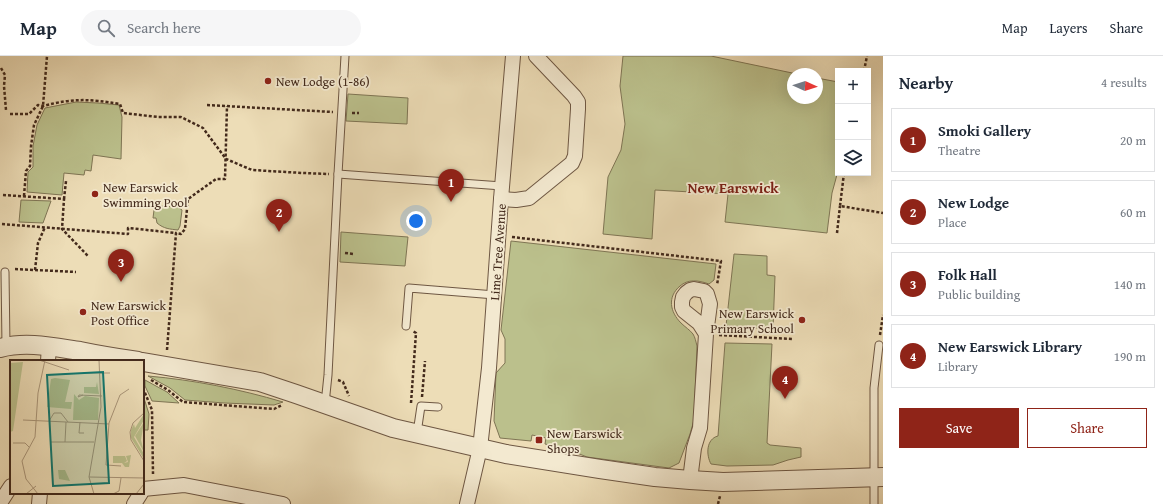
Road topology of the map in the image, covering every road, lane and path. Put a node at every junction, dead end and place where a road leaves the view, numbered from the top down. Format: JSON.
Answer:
{"nodes":[{"id":1,"x":47,"y":56,"type":"edge"},
{"id":2,"x":345,"y":56,"type":"edge"},
{"id":3,"x":513,"y":56,"type":"edge"},
{"id":4,"x":536,"y":56,"type":"edge"},
{"id":5,"x":868,"y":56,"type":"edge"},
{"id":6,"x":1,"y":68,"type":"edge"},
{"id":7,"x":865,"y":68,"type":"edge"},
{"id":8,"x":207,"y":105,"type":"dead end"},
{"id":9,"x":43,"y":106,"type":"junction"},
{"id":10,"x":227,"y":106,"type":"junction"},
{"id":11,"x":6,"y":110,"type":"dead end"},
{"id":12,"x":342,"y":112,"type":"junction"},
{"id":13,"x":10,"y":114,"type":"dead end"},
{"id":14,"x":226,"y":159,"type":"junction"},
{"id":15,"x":338,"y":174,"type":"junction"},
{"id":16,"x":844,"y":176,"type":"edge"},
{"id":17,"x":66,"y":181,"type":"dead end"},
{"id":18,"x":502,"y":193,"type":"junction"},
{"id":19,"x":3,"y":195,"type":"dead end"},
{"id":20,"x":24,"y":196,"type":"junction"},
{"id":21,"x":64,"y":199,"type":"junction"},
{"id":22,"x":840,"y":206,"type":"junction"},
{"id":23,"x":883,"y":213,"type":"edge"},
{"id":24,"x":2,"y":224,"type":"dead end"},
{"id":25,"x":45,"y":228,"type":"junction"},
{"id":26,"x":62,"y":229,"type":"junction"},
{"id":27,"x":176,"y":233,"type":"junction"},
{"id":28,"x":837,"y":233,"type":"dead end"},
{"id":29,"x":499,"y":236,"type":"junction"},
{"id":30,"x":88,"y":256,"type":"dead end"},
{"id":31,"x":35,"y":270,"type":"junction"},
{"id":32,"x":5,"y":272,"type":"joint"},
{"id":33,"x":76,"y":272,"type":"dead end"},
{"id":34,"x":495,"y":295,"type":"junction"},
{"id":35,"x":709,"y":299,"type":"junction"},
{"id":36,"x":883,"y":315,"type":"edge"},
{"id":37,"x":406,"y":326,"type":"joint"},
{"id":38,"x":706,"y":334,"type":"junction"},
{"id":39,"x":792,"y":339,"type":"dead end"},
{"id":40,"x":879,"y":346,"type":"joint"},
{"id":41,"x":3,"y":348,"type":"edge"},
{"id":42,"x":48,"y":354,"type":"edge"},
{"id":43,"x":125,"y":360,"type":"edge"},
{"id":44,"x":425,"y":361,"type":"dead end"},
{"id":45,"x":144,"y":362,"type":"edge"},
{"id":46,"x":166,"y":366,"type":"junction"},
{"id":47,"x":328,"y":375,"type":"junction"},
{"id":48,"x":149,"y":379,"type":"dead end"},
{"id":49,"x":144,"y":390,"type":"edge"},
{"id":50,"x":296,"y":394,"type":"junction"},
{"id":51,"x":325,"y":405,"type":"junction"},
{"id":52,"x":421,"y":406,"type":"junction"},
{"id":53,"x":438,"y":407,"type":"dead end"},
{"id":54,"x":349,"y":412,"type":"junction"},
{"id":55,"x":413,"y":433,"type":"junction"},
{"id":56,"x":480,"y":448,"type":"junction"},
{"id":57,"x":878,"y":477,"type":"edge"},
{"id":58,"x":690,"y":480,"type":"junction"},
{"id":59,"x":10,"y":486,"type":"edge"},
{"id":60,"x":145,"y":489,"type":"edge"},
{"id":61,"x":40,"y":494,"type":"edge"},
{"id":62,"x":141,"y":494,"type":"edge"},
{"id":63,"x":0,"y":503,"type":"edge"},
{"id":64,"x":39,"y":504,"type":"edge"},
{"id":65,"x":134,"y":504,"type":"edge"},
{"id":66,"x":283,"y":504,"type":"edge"},
{"id":67,"x":467,"y":504,"type":"edge"},
{"id":68,"x":874,"y":504,"type":"edge"}],
"edges":[{"from":1,"to":9,"type":"path"},
{"from":2,"to":12,"type":"lane"},
{"from":3,"to":18,"type":"street","name":"Lime Tree Avenue"},
{"from":4,"to":18,"type":"street"},
{"from":5,"to":7,"type":"path"},
{"from":6,"to":11,"type":"path"},
{"from":8,"to":10,"type":"path"},
{"from":9,"to":13,"type":"path"},
{"from":9,"to":14,"type":"path"},
{"from":9,"to":20,"type":"path"},
{"from":10,"to":12,"type":"path"},
{"from":10,"to":14,"type":"path"},
{"from":12,"to":15,"type":"lane"},
{"from":14,"to":15,"type":"path"},
{"from":14,"to":27,"type":"path"},
{"from":15,"to":18,"type":"lane"},
{"from":15,"to":47,"type":"lane"},
{"from":16,"to":22,"type":"path"},
{"from":17,"to":21,"type":"path"},
{"from":18,"to":29,"type":"street","name":"Lime Tree Avenue"},
{"from":19,"to":20,"type":"path"},
{"from":20,"to":21,"type":"path"},
{"from":21,"to":26,"type":"path"},
{"from":22,"to":23,"type":"path"},
{"from":22,"to":28,"type":"path"},
{"from":24,"to":25,"type":"path"},
{"from":25,"to":26,"type":"path"},
{"from":25,"to":31,"type":"path"},
{"from":26,"to":27,"type":"path"},
{"from":26,"to":30,"type":"path"},
{"from":27,"to":46,"type":"path"},
{"from":29,"to":34,"type":"street","name":"Lime Tree Avenue"},
{"from":29,"to":35,"type":"path"},
{"from":31,"to":32,"type":"path"},
{"from":31,"to":33,"type":"path"},
{"from":32,"to":41,"type":"lane"},
{"from":34,"to":37,"type":"lane"},
{"from":34,"to":56,"type":"street","name":"Lime Tree Avenue"},
{"from":35,"to":38,"type":"street"},
{"from":35,"to":38,"type":"street"},
{"from":36,"to":40,"type":"path"},
{"from":37,"to":55,"type":"path"},
{"from":38,"to":39,"type":"path"},
{"from":38,"to":58,"type":"street"},
{"from":40,"to":57,"type":"lane"},
{"from":41,"to":42,"type":"street"},
{"from":42,"to":43,"type":"street"},
{"from":44,"to":52,"type":"path"},
{"from":45,"to":46,"type":"street"},
{"from":46,"to":50,"type":"street"},
{"from":47,"to":51,"type":"lane"},
{"from":47,"to":54,"type":"path"},
{"from":48,"to":50,"type":"path"},
{"from":49,"to":60,"type":"path"},
{"from":50,"to":51,"type":"street"},
{"from":51,"to":54,"type":"street"},
{"from":52,"to":53,"type":"lane"},
{"from":52,"to":55,"type":"lane"},
{"from":54,"to":55,"type":"street"},
{"from":55,"to":56,"type":"street"},
{"from":56,"to":58,"type":"street"},
{"from":56,"to":67,"type":"street","name":"Lime Tree Avenue"},
{"from":57,"to":58,"type":"street"},
{"from":57,"to":68,"type":"lane"},
{"from":59,"to":63,"type":"street"},
{"from":60,"to":66,"type":"street"},
{"from":61,"to":64,"type":"street"},
{"from":62,"to":65,"type":"street"}]}
